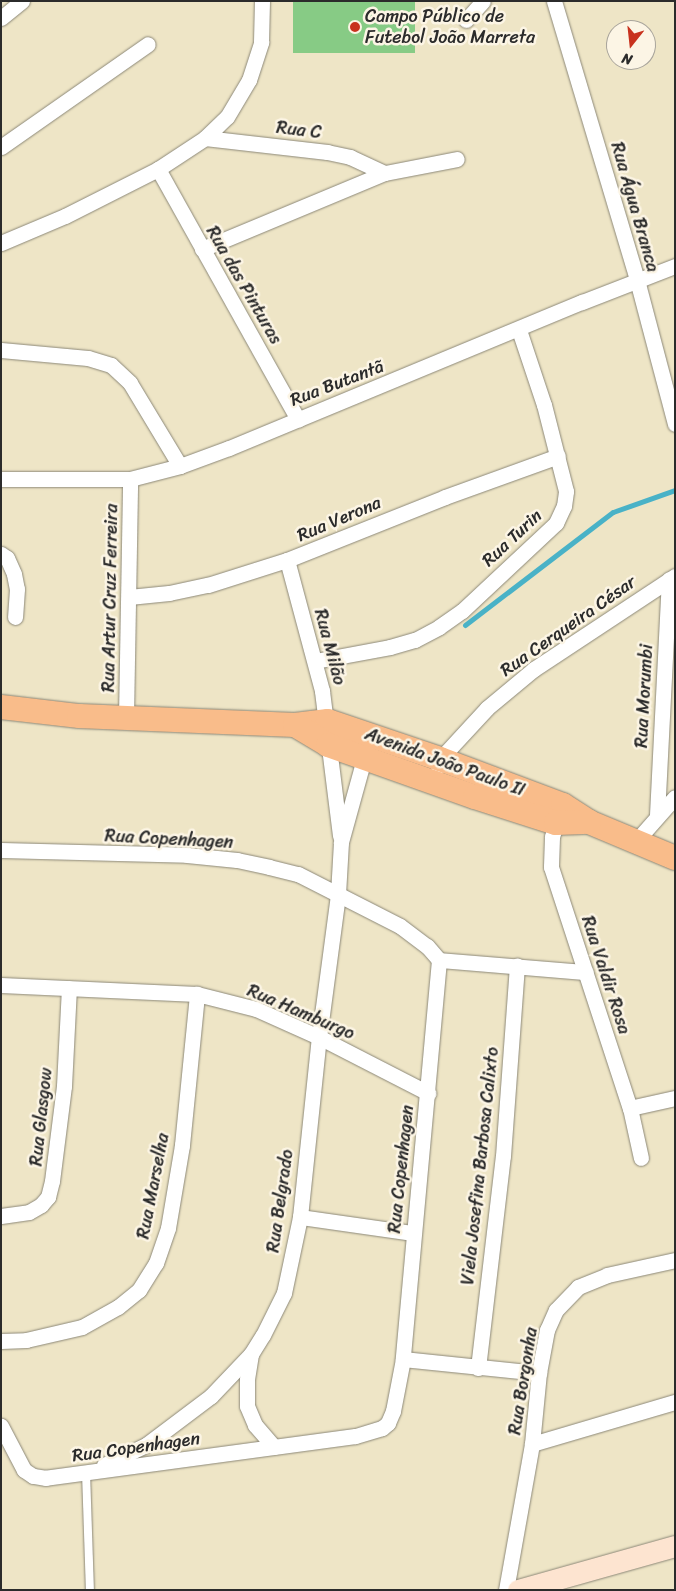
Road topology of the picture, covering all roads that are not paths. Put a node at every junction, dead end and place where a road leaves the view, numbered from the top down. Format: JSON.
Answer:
{"nodes":[{"id":1,"x":262,"y":1,"type":"edge"},
{"id":2,"x":483,"y":1,"type":"edge"},
{"id":3,"x":554,"y":1,"type":"edge"},
{"id":4,"x":466,"y":20,"type":"dead end"},
{"id":5,"x":148,"y":44,"type":"dead end"},
{"id":6,"x":205,"y":138,"type":"junction"},
{"id":7,"x":1,"y":147,"type":"edge"},
{"id":8,"x":457,"y":159,"type":"dead end"},
{"id":9,"x":158,"y":170,"type":"junction"},
{"id":10,"x":385,"y":173,"type":"junction"},
{"id":11,"x":1,"y":244,"type":"edge"},
{"id":12,"x":202,"y":249,"type":"junction"},
{"id":13,"x":675,"y":266,"type":"edge"},
{"id":14,"x":637,"y":280,"type":"junction"},
{"id":15,"x":519,"y":330,"type":"junction"},
{"id":16,"x":1,"y":350,"type":"edge"},
{"id":17,"x":298,"y":419,"type":"junction"},
{"id":18,"x":675,"y":424,"type":"edge"},
{"id":19,"x":558,"y":456,"type":"junction"},
{"id":20,"x":180,"y":466,"type":"junction"},
{"id":21,"x":1,"y":479,"type":"edge"},
{"id":22,"x":130,"y":479,"type":"junction"},
{"id":23,"x":1,"y":554,"type":"edge"},
{"id":24,"x":287,"y":560,"type":"junction"},
{"id":25,"x":672,"y":577,"type":"edge"},
{"id":26,"x":129,"y":597,"type":"junction"},
{"id":27,"x":15,"y":617,"type":"dead end"},
{"id":28,"x":315,"y":661,"type":"junction"},
{"id":29,"x":1,"y":707,"type":"edge"},
{"id":30,"x":126,"y":717,"type":"junction"},
{"id":31,"x":328,"y":721,"type":"junction"},
{"id":32,"x":295,"y":725,"type":"junction"},
{"id":33,"x":328,"y":745,"type":"junction"},
{"id":34,"x":367,"y":747,"type":"junction"},
{"id":35,"x":440,"y":759,"type":"junction"},
{"id":36,"x":433,"y":781,"type":"junction"},
{"id":37,"x":675,"y":797,"type":"edge"},
{"id":38,"x":559,"y":814,"type":"junction"},
{"id":39,"x":657,"y":815,"type":"junction"},
{"id":40,"x":636,"y":840,"type":"junction"},
{"id":41,"x":341,"y":842,"type":"junction"},
{"id":42,"x":1,"y":850,"type":"edge"},
{"id":43,"x":675,"y":858,"type":"edge"},
{"id":44,"x":338,"y":894,"type":"junction"},
{"id":45,"x":439,"y":960,"type":"junction"},
{"id":46,"x":517,"y":966,"type":"junction"},
{"id":47,"x":586,"y":972,"type":"junction"},
{"id":48,"x":1,"y":985,"type":"edge"},
{"id":49,"x":69,"y":988,"type":"junction"},
{"id":50,"x":197,"y":994,"type":"junction"},
{"id":51,"x":319,"y":1037,"type":"junction"},
{"id":52,"x":428,"y":1093,"type":"junction"},
{"id":53,"x":675,"y":1098,"type":"edge"},
{"id":54,"x":630,"y":1108,"type":"junction"},
{"id":55,"x":640,"y":1158,"type":"dead end"},
{"id":56,"x":1,"y":1216,"type":"edge"},
{"id":57,"x":300,"y":1217,"type":"junction"},
{"id":58,"x":413,"y":1233,"type":"junction"},
{"id":59,"x":675,"y":1260,"type":"edge"},
{"id":60,"x":1,"y":1341,"type":"edge"},
{"id":61,"x":251,"y":1354,"type":"junction"},
{"id":62,"x":403,"y":1359,"type":"junction"},
{"id":63,"x":478,"y":1368,"type":"junction"},
{"id":64,"x":539,"y":1373,"type":"junction"},
{"id":65,"x":675,"y":1402,"type":"edge"},
{"id":66,"x":1,"y":1426,"type":"edge"},
{"id":67,"x":532,"y":1444,"type":"junction"},
{"id":68,"x":274,"y":1447,"type":"junction"},
{"id":69,"x":86,"y":1472,"type":"junction"},
{"id":70,"x":675,"y":1546,"type":"edge"},
{"id":71,"x":90,"y":1590,"type":"edge"},
{"id":72,"x":506,"y":1590,"type":"edge"},
{"id":73,"x":518,"y":1590,"type":"edge"}],
"edges":[{"from":1,"to":6,"type":"street"},
{"from":2,"to":4,"type":"street"},
{"from":3,"to":14,"type":"street","name":"Rua Água Branca"},
{"from":5,"to":7,"type":"street"},
{"from":6,"to":9,"type":"street"},
{"from":6,"to":10,"type":"street","name":"Rua C"},
{"from":8,"to":10,"type":"street"},
{"from":9,"to":11,"type":"street"},
{"from":9,"to":12,"type":"street","name":"Rua das Pinturas"},
{"from":10,"to":12,"type":"street"},
{"from":12,"to":17,"type":"street","name":"Rua das Pinturas"},
{"from":13,"to":14,"type":"street","name":"Rua Butantã"},
{"from":14,"to":15,"type":"street","name":"Rua Butantã"},
{"from":14,"to":18,"type":"street","name":"Rua Água Branca"},
{"from":15,"to":17,"type":"street","name":"Rua Butantã"},
{"from":15,"to":19,"type":"street","name":"Rua Turin"},
{"from":16,"to":20,"type":"street"},
{"from":17,"to":20,"type":"street","name":"Rua Butantã"},
{"from":19,"to":24,"type":"street","name":"Rua Verona"},
{"from":19,"to":28,"type":"street","name":"Rua Turin"},
{"from":20,"to":22,"type":"street","name":"Rua Butantã"},
{"from":21,"to":22,"type":"street","name":"Rua Butantã"},
{"from":22,"to":26,"type":"street","name":"Rua Artur Cruz Ferreira"},
{"from":23,"to":27,"type":"street"},
{"from":24,"to":26,"type":"street","name":"Rua Verona"},
{"from":24,"to":28,"type":"street","name":"Rua Milão"},
{"from":25,"to":35,"type":"street","name":"Rua Cerqueira César"},
{"from":25,"to":39,"type":"street","name":"Rua Morumbi"},
{"from":26,"to":30,"type":"street","name":"Rua Artur Cruz Ferreira"},
{"from":28,"to":31,"type":"street","name":"Rua Milão"},
{"from":29,"to":30,"type":"main road","name":"Avenida João Paulo II"},
{"from":30,"to":32,"type":"main road","name":"Avenida João Paulo II"},
{"from":31,"to":32,"type":"main road","name":"Avenida João Paulo II"},
{"from":31,"to":33,"type":"street","name":"Rua Milão"},
{"from":31,"to":34,"type":"main road","name":"Avenida João Paulo II"},
{"from":32,"to":33,"type":"main road","name":"Avenida João Paulo II"},
{"from":33,"to":34,"type":"main road","name":"Avenida João Paulo II"},
{"from":33,"to":41,"type":"street","name":"Rua Belgrado"},
{"from":34,"to":35,"type":"main road","name":"Avenida João Paulo II"},
{"from":34,"to":36,"type":"main road","name":"Avenida João Paulo II"},
{"from":34,"to":41,"type":"street","name":"Rua Belgrado"},
{"from":35,"to":36,"type":"street","name":"Rua Cerqueira César"},
{"from":35,"to":38,"type":"main road","name":"Avenida João Paulo II"},
{"from":36,"to":38,"type":"main road","name":"Avenida João Paulo II"},
{"from":37,"to":39,"type":"street"},
{"from":38,"to":40,"type":"main road","name":"Avenida João Paulo II"},
{"from":38,"to":47,"type":"street","name":"Rua Valdir Rosa"},
{"from":39,"to":40,"type":"street"},
{"from":40,"to":43,"type":"main road","name":"Avenida João Paulo II"},
{"from":41,"to":44,"type":"street","name":"Rua Belgrado"},
{"from":42,"to":44,"type":"street","name":"Rua Copenhagen"},
{"from":44,"to":45,"type":"street","name":"Rua Copenhagen"},
{"from":44,"to":51,"type":"street","name":"Rua Belgrado"},
{"from":45,"to":46,"type":"street"},
{"from":45,"to":52,"type":"street","name":"Rua Copenhagen"},
{"from":46,"to":47,"type":"street"},
{"from":46,"to":63,"type":"street","name":"Viela Josefina Barbosa Calixto"},
{"from":47,"to":54,"type":"street","name":"Rua Valdir Rosa"},
{"from":48,"to":49,"type":"street","name":"Rua Hamburgo"},
{"from":49,"to":50,"type":"street","name":"Rua Hamburgo"},
{"from":49,"to":56,"type":"street","name":"Rua Glasgow"},
{"from":50,"to":51,"type":"street","name":"Rua Hamburgo"},
{"from":50,"to":60,"type":"street","name":"Rua Marselha"},
{"from":51,"to":52,"type":"street","name":"Rua Hamburgo"},
{"from":51,"to":57,"type":"street","name":"Rua Belgrado"},
{"from":52,"to":58,"type":"street","name":"Rua Copenhagen"},
{"from":53,"to":54,"type":"street"},
{"from":54,"to":55,"type":"street","name":"Rua Valdir Rosa"},
{"from":57,"to":58,"type":"street"},
{"from":57,"to":61,"type":"street","name":"Rua Belgrado"},
{"from":58,"to":62,"type":"street","name":"Rua Copenhagen"},
{"from":59,"to":64,"type":"street","name":"Rua Borgonha"},
{"from":61,"to":68,"type":"street"},
{"from":61,"to":69,"type":"street","name":"Rua Belgrado"},
{"from":62,"to":63,"type":"street"},
{"from":62,"to":68,"type":"street","name":"Rua Copenhagen"},
{"from":63,"to":64,"type":"street"},
{"from":64,"to":67,"type":"street","name":"Rua Borgonha"},
{"from":65,"to":67,"type":"street"},
{"from":66,"to":69,"type":"street","name":"Rua Copenhagen"},
{"from":67,"to":72,"type":"street","name":"Rua Borgonha"},
{"from":68,"to":69,"type":"street","name":"Rua Copenhagen"},
{"from":69,"to":71,"type":"lane"},
{"from":70,"to":73,"type":"street"}]}
